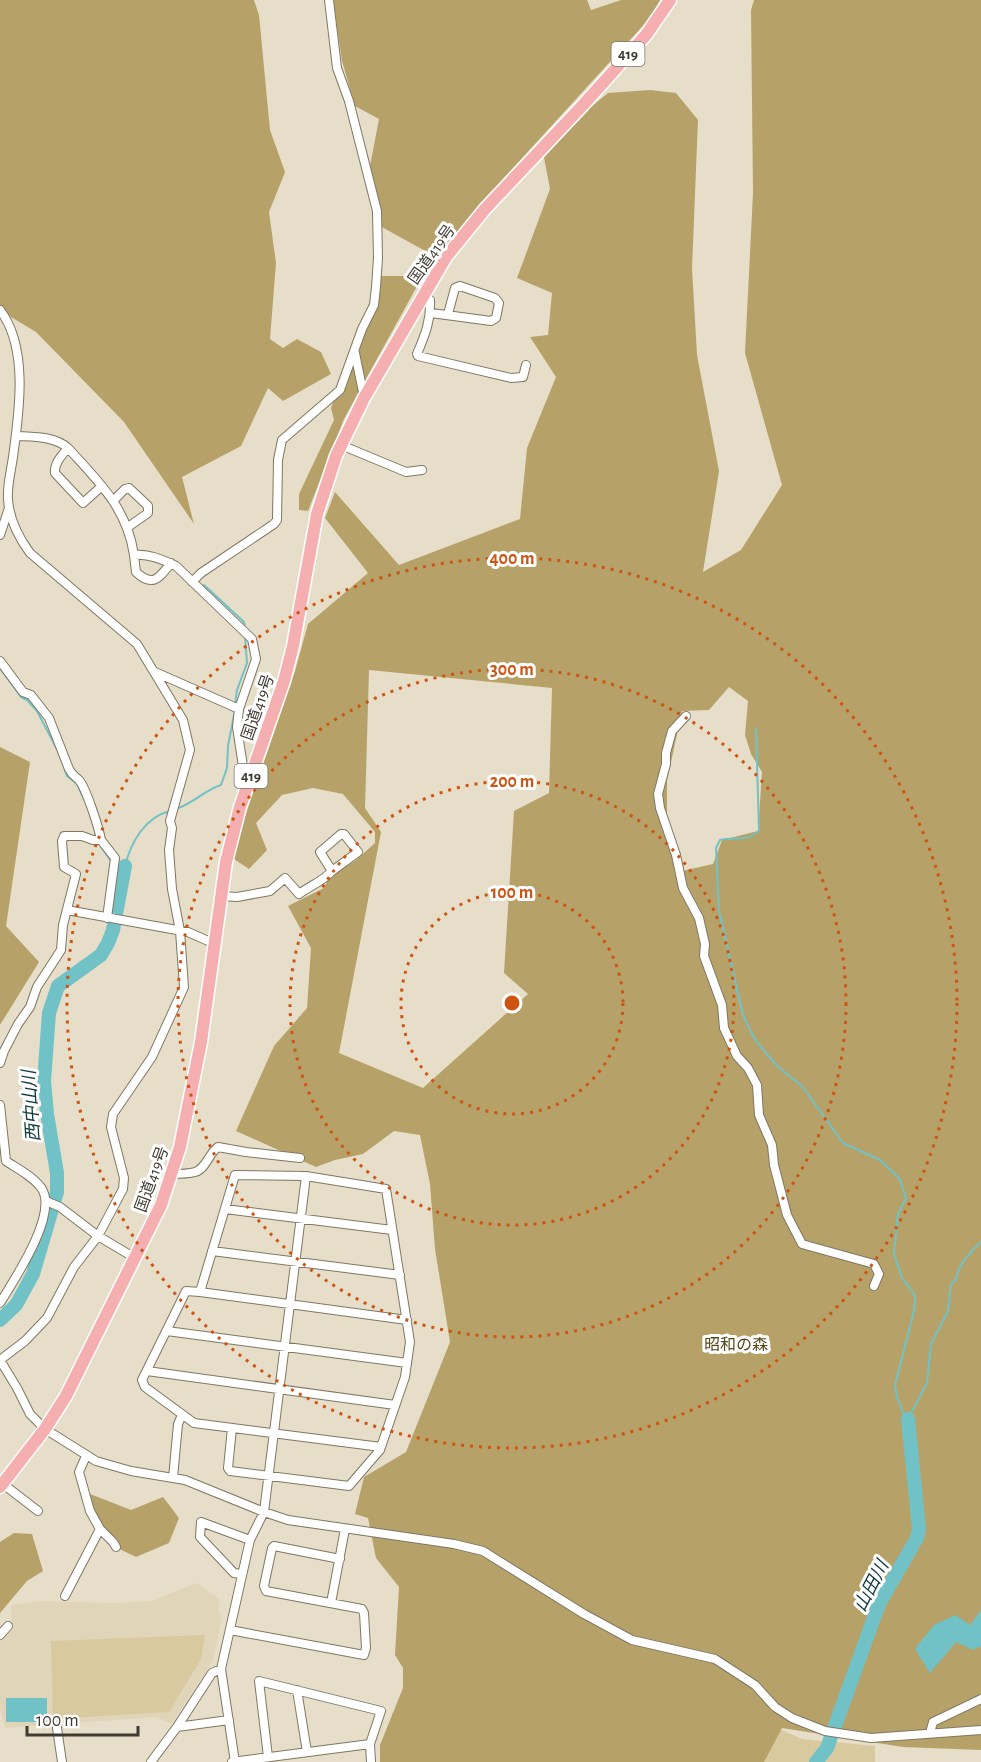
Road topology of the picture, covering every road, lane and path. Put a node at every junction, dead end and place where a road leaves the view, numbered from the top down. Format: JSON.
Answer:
{"nodes":[{"id":1,"x":329,"y":0,"type":"edge"},
{"id":2,"x":670,"y":0,"type":"edge"},
{"id":3,"x":422,"y":296,"type":"junction"},
{"id":4,"x":0,"y":310,"type":"edge"},
{"id":5,"x":431,"y":313,"type":"junction"},
{"id":6,"x":448,"y":314,"type":"junction"},
{"id":7,"x":355,"y":352,"type":"junction"},
{"id":8,"x":526,"y":365,"type":"dead end"},
{"id":9,"x":364,"y":398,"type":"junction"},
{"id":10,"x":16,"y":436,"type":"junction"},
{"id":11,"x":341,"y":446,"type":"junction"},
{"id":12,"x":68,"y":448,"type":"junction"},
{"id":13,"x":422,"y":470,"type":"dead end"},
{"id":14,"x":102,"y":486,"type":"junction"},
{"id":15,"x":114,"y":500,"type":"junction"},
{"id":16,"x":9,"y":508,"type":"junction"},
{"id":17,"x":128,"y":527,"type":"junction"},
{"id":18,"x":0,"y":535,"type":"edge"},
{"id":19,"x":134,"y":555,"type":"junction"},
{"id":20,"x":171,"y":563,"type":"junction"},
{"id":21,"x":192,"y":582,"type":"junction"},
{"id":22,"x":0,"y":661,"type":"edge"},
{"id":23,"x":153,"y":671,"type":"junction"},
{"id":24,"x":239,"y":709,"type":"junction"},
{"id":25,"x":686,"y":716,"type":"dead end"},
{"id":26,"x":249,"y":781,"type":"junction"},
{"id":27,"x":101,"y":840,"type":"junction"},
{"id":28,"x":332,"y":871,"type":"junction"},
{"id":29,"x":222,"y":896,"type":"junction"},
{"id":30,"x":67,"y":910,"type":"junction"},
{"id":31,"x":109,"y":918,"type":"junction"},
{"id":32,"x":180,"y":931,"type":"junction"},
{"id":33,"x":215,"y":944,"type":"junction"},
{"id":34,"x":0,"y":1063,"type":"edge"},
{"id":35,"x":0,"y":1105,"type":"edge"},
{"id":36,"x":300,"y":1158,"type":"dead end"},
{"id":37,"x":170,"y":1174,"type":"junction"},
{"id":38,"x":306,"y":1176,"type":"junction"},
{"id":39,"x":48,"y":1201,"type":"junction"},
{"id":40,"x":225,"y":1209,"type":"junction"},
{"id":41,"x":301,"y":1219,"type":"junction"},
{"id":42,"x":393,"y":1230,"type":"junction"},
{"id":43,"x":98,"y":1236,"type":"junction"},
{"id":44,"x":212,"y":1251,"type":"junction"},
{"id":45,"x":135,"y":1258,"type":"junction"},
{"id":46,"x":295,"y":1263,"type":"junction"},
{"id":47,"x":400,"y":1275,"type":"junction"},
{"id":48,"x":874,"y":1286,"type":"dead end"},
{"id":49,"x":200,"y":1293,"type":"junction"},
{"id":50,"x":0,"y":1303,"type":"edge"},
{"id":51,"x":290,"y":1306,"type":"junction"},
{"id":52,"x":407,"y":1320,"type":"junction"},
{"id":53,"x":167,"y":1331,"type":"junction"},
{"id":54,"x":285,"y":1347,"type":"junction"},
{"id":55,"x":0,"y":1360,"type":"edge"},
{"id":56,"x":407,"y":1363,"type":"junction"},
{"id":57,"x":147,"y":1371,"type":"junction"},
{"id":58,"x":279,"y":1390,"type":"junction"},
{"id":59,"x":396,"y":1405,"type":"junction"},
{"id":60,"x":182,"y":1414,"type":"junction"},
{"id":61,"x":232,"y":1428,"type":"junction"},
{"id":62,"x":45,"y":1429,"type":"junction"},
{"id":63,"x":274,"y":1432,"type":"junction"},
{"id":64,"x":381,"y":1447,"type":"junction"},
{"id":65,"x":86,"y":1456,"type":"junction"},
{"id":66,"x":269,"y":1476,"type":"junction"},
{"id":67,"x":173,"y":1478,"type":"junction"},
{"id":68,"x":2,"y":1486,"type":"edge"},
{"id":69,"x":38,"y":1511,"type":"dead end"},
{"id":70,"x":264,"y":1512,"type":"junction"},
{"id":71,"x":100,"y":1529,"type":"junction"},
{"id":72,"x":345,"y":1529,"type":"junction"},
{"id":73,"x":250,"y":1540,"type":"junction"},
{"id":74,"x":116,"y":1547,"type":"dead end"},
{"id":75,"x":340,"y":1559,"type":"junction"},
{"id":76,"x":241,"y":1574,"type":"junction"},
{"id":77,"x":65,"y":1596,"type":"dead end"},
{"id":78,"x":332,"y":1603,"type":"junction"},
{"id":79,"x":8,"y":1626,"type":"dead end"},
{"id":80,"x":230,"y":1630,"type":"junction"},
{"id":81,"x":0,"y":1635,"type":"edge"},
{"id":82,"x":221,"y":1669,"type":"junction"},
{"id":83,"x":297,"y":1690,"type":"junction"},
{"id":84,"x":981,"y":1699,"type":"edge"},
{"id":85,"x":229,"y":1720,"type":"junction"},
{"id":86,"x":177,"y":1727,"type":"junction"},
{"id":87,"x":57,"y":1728,"type":"dead end"},
{"id":88,"x":981,"y":1730,"type":"edge"},
{"id":89,"x":930,"y":1733,"type":"junction"},
{"id":90,"x":370,"y":1744,"type":"junction"},
{"id":91,"x":307,"y":1752,"type":"junction"},
{"id":92,"x":268,"y":1757,"type":"junction"},
{"id":93,"x":62,"y":1762,"type":"edge"},
{"id":94,"x":151,"y":1762,"type":"edge"},
{"id":95,"x":234,"y":1762,"type":"edge"},
{"id":96,"x":371,"y":1762,"type":"edge"}],
"edges":[{"from":1,"to":7,"type":"street"},
{"from":2,"to":3,"type":"highway","name":"国道419号","number":"419"},
{"from":3,"to":5,"type":"street"},
{"from":3,"to":9,"type":"highway","name":"国道419号","number":"419"},
{"from":4,"to":10,"type":"street"},
{"from":5,"to":6,"type":"street"},
{"from":5,"to":8,"type":"street"},
{"from":6,"to":6,"type":"street"},
{"from":7,"to":9,"type":"street"},
{"from":7,"to":21,"type":"street"},
{"from":9,"to":11,"type":"highway","name":"国道419号","number":"419"},
{"from":10,"to":12,"type":"street"},
{"from":10,"to":16,"type":"street"},
{"from":11,"to":13,"type":"street"},
{"from":11,"to":26,"type":"highway","name":"国道419号","number":"419"},
{"from":12,"to":14,"type":"street"},
{"from":12,"to":14,"type":"street"},
{"from":14,"to":15,"type":"street"},
{"from":15,"to":17,"type":"street"},
{"from":15,"to":17,"type":"street"},
{"from":16,"to":18,"type":"street"},
{"from":16,"to":23,"type":"street"},
{"from":17,"to":19,"type":"street"},
{"from":19,"to":20,"type":"street"},
{"from":19,"to":20,"type":"street"},
{"from":20,"to":21,"type":"street"},
{"from":21,"to":24,"type":"street"},
{"from":22,"to":27,"type":"street"},
{"from":23,"to":24,"type":"street"},
{"from":23,"to":32,"type":"street"},
{"from":24,"to":26,"type":"street"},
{"from":25,"to":48,"type":"street"},
{"from":26,"to":29,"type":"highway","name":"国道419号","number":"419"},
{"from":27,"to":30,"type":"street"},
{"from":27,"to":31,"type":"street"},
{"from":28,"to":28,"type":"street"},
{"from":28,"to":29,"type":"street"},
{"from":29,"to":33,"type":"highway","name":"国道419号","number":"419"},
{"from":30,"to":31,"type":"street"},
{"from":30,"to":34,"type":"street"},
{"from":31,"to":32,"type":"street"},
{"from":32,"to":33,"type":"street"},
{"from":32,"to":43,"type":"street"},
{"from":33,"to":37,"type":"highway","name":"国道419号","number":"419"},
{"from":35,"to":39,"type":"street"},
{"from":36,"to":37,"type":"street"},
{"from":37,"to":45,"type":"highway","name":"国道419号","number":"419"},
{"from":38,"to":40,"type":"street"},
{"from":38,"to":41,"type":"street"},
{"from":38,"to":42,"type":"street"},
{"from":39,"to":43,"type":"street"},
{"from":39,"to":50,"type":"street"},
{"from":40,"to":41,"type":"street"},
{"from":40,"to":44,"type":"street"},
{"from":41,"to":42,"type":"street"},
{"from":41,"to":46,"type":"street"},
{"from":42,"to":47,"type":"street"},
{"from":43,"to":45,"type":"street"},
{"from":43,"to":55,"type":"street"},
{"from":44,"to":46,"type":"street"},
{"from":44,"to":49,"type":"street"},
{"from":45,"to":62,"type":"highway","name":"国道419号","number":"419"},
{"from":46,"to":47,"type":"street"},
{"from":46,"to":51,"type":"street"},
{"from":47,"to":52,"type":"street"},
{"from":49,"to":51,"type":"street"},
{"from":49,"to":53,"type":"street"},
{"from":51,"to":52,"type":"street"},
{"from":51,"to":54,"type":"street"},
{"from":52,"to":56,"type":"street"},
{"from":53,"to":54,"type":"street"},
{"from":53,"to":57,"type":"street"},
{"from":54,"to":56,"type":"street"},
{"from":54,"to":58,"type":"street"},
{"from":55,"to":62,"type":"street"},
{"from":56,"to":59,"type":"street"},
{"from":57,"to":58,"type":"street"},
{"from":57,"to":60,"type":"street"},
{"from":58,"to":59,"type":"street"},
{"from":58,"to":63,"type":"street"},
{"from":59,"to":64,"type":"street"},
{"from":60,"to":61,"type":"street"},
{"from":60,"to":67,"type":"street"},
{"from":61,"to":63,"type":"street"},
{"from":61,"to":66,"type":"street"},
{"from":62,"to":65,"type":"street"},
{"from":62,"to":68,"type":"highway","name":"国道419号","number":"419"},
{"from":63,"to":64,"type":"street"},
{"from":63,"to":66,"type":"street"},
{"from":64,"to":66,"type":"street"},
{"from":65,"to":67,"type":"street"},
{"from":65,"to":71,"type":"street"},
{"from":66,"to":70,"type":"street"},
{"from":67,"to":70,"type":"street"},
{"from":68,"to":69,"type":"street"},
{"from":70,"to":72,"type":"street"},
{"from":70,"to":73,"type":"street"},
{"from":71,"to":74,"type":"street"},
{"from":71,"to":77,"type":"street"},
{"from":72,"to":75,"type":"street"},
{"from":72,"to":89,"type":"street"},
{"from":73,"to":76,"type":"street"},
{"from":73,"to":76,"type":"street"},
{"from":75,"to":78,"type":"street"},
{"from":75,"to":78,"type":"street"},
{"from":76,"to":80,"type":"street"},
{"from":78,"to":80,"type":"street"},
{"from":79,"to":81,"type":"street"},
{"from":80,"to":82,"type":"street"},
{"from":82,"to":85,"type":"street"},
{"from":82,"to":86,"type":"street"},
{"from":83,"to":90,"type":"street"},
{"from":83,"to":91,"type":"street"},
{"from":83,"to":92,"type":"street"},
{"from":84,"to":89,"type":"street"},
{"from":85,"to":86,"type":"street"},
{"from":85,"to":95,"type":"street"},
{"from":86,"to":94,"type":"street"},
{"from":87,"to":93,"type":"street"},
{"from":88,"to":89,"type":"street"},
{"from":90,"to":91,"type":"street"},
{"from":90,"to":96,"type":"street"},
{"from":91,"to":92,"type":"street"},
{"from":92,"to":95,"type":"street"}]}
